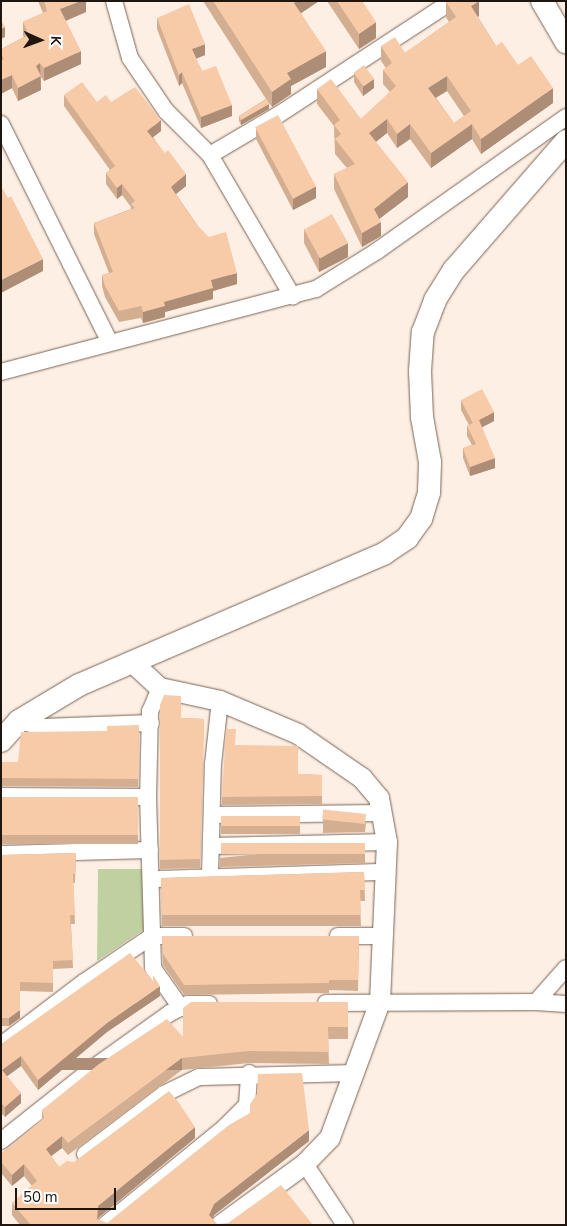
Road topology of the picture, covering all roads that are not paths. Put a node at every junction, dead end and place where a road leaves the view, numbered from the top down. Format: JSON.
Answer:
{"nodes":[{"id":1,"x":114,"y":1,"type":"edge"},
{"id":2,"x":452,"y":1,"type":"edge"},
{"id":3,"x":542,"y":1,"type":"edge"},
{"id":4,"x":566,"y":42,"type":"edge"},
{"id":5,"x":566,"y":117,"type":"edge"},
{"id":6,"x":1,"y":124,"type":"edge"},
{"id":7,"x":566,"y":141,"type":"edge"},
{"id":8,"x":210,"y":155,"type":"junction"},
{"id":9,"x":293,"y":297,"type":"junction"},
{"id":10,"x":109,"y":342,"type":"junction"},
{"id":11,"x":1,"y":372,"type":"edge"},
{"id":12,"x":133,"y":662,"type":"junction"},
{"id":13,"x":160,"y":688,"type":"junction"},
{"id":14,"x":220,"y":701,"type":"junction"},
{"id":15,"x":19,"y":721,"type":"junction"},
{"id":16,"x":151,"y":723,"type":"junction"},
{"id":17,"x":1,"y":741,"type":"edge"},
{"id":18,"x":1,"y":796,"type":"edge"},
{"id":19,"x":148,"y":797,"type":"junction"},
{"id":20,"x":382,"y":813,"type":"junction"},
{"id":21,"x":213,"y":815,"type":"junction"},
{"id":22,"x":387,"y":842,"type":"junction"},
{"id":23,"x":211,"y":846,"type":"junction"},
{"id":24,"x":150,"y":850,"type":"junction"},
{"id":25,"x":1,"y":854,"type":"edge"},
{"id":26,"x":386,"y":872,"type":"junction"},
{"id":27,"x":210,"y":875,"type":"junction"},
{"id":28,"x":150,"y":879,"type":"junction"},
{"id":29,"x":152,"y":936,"type":"junction"},
{"id":30,"x":200,"y":936,"type":"edge"},
{"id":31,"x":325,"y":936,"type":"edge"},
{"id":32,"x":383,"y":936,"type":"junction"},
{"id":33,"x":566,"y":968,"type":"edge"},
{"id":34,"x":380,"y":1002,"type":"junction"},
{"id":35,"x":536,"y":1002,"type":"junction"},
{"id":36,"x":225,"y":1004,"type":"edge"},
{"id":37,"x":307,"y":1004,"type":"edge"},
{"id":38,"x":566,"y":1004,"type":"edge"},
{"id":39,"x":181,"y":1008,"type":"junction"},
{"id":40,"x":1,"y":1045,"type":"edge"},
{"id":41,"x":356,"y":1073,"type":"junction"},
{"id":42,"x":249,"y":1074,"type":"junction"},
{"id":43,"x":1,"y":1141,"type":"edge"},
{"id":44,"x":72,"y":1164,"type":"edge"},
{"id":45,"x":305,"y":1164,"type":"junction"},
{"id":46,"x":105,"y":1225,"type":"edge"},
{"id":47,"x":221,"y":1225,"type":"edge"},
{"id":48,"x":345,"y":1225,"type":"edge"}],
"edges":[{"from":1,"to":8,"type":"street"},
{"from":2,"to":8,"type":"street"},
{"from":3,"to":4,"type":"main road"},
{"from":5,"to":9,"type":"street"},
{"from":6,"to":10,"type":"street"},
{"from":7,"to":12,"type":"main road"},
{"from":8,"to":9,"type":"street"},
{"from":9,"to":10,"type":"street"},
{"from":10,"to":11,"type":"street"},
{"from":12,"to":13,"type":"street"},
{"from":12,"to":15,"type":"main road"},
{"from":13,"to":14,"type":"street"},
{"from":13,"to":16,"type":"street"},
{"from":14,"to":20,"type":"street"},
{"from":14,"to":21,"type":"street"},
{"from":15,"to":16,"type":"street"},
{"from":15,"to":17,"type":"main road"},
{"from":16,"to":19,"type":"street"},
{"from":18,"to":19,"type":"street"},
{"from":19,"to":24,"type":"street"},
{"from":20,"to":21,"type":"street"},
{"from":20,"to":22,"type":"street"},
{"from":21,"to":23,"type":"street"},
{"from":22,"to":23,"type":"street"},
{"from":22,"to":26,"type":"street"},
{"from":23,"to":27,"type":"street"},
{"from":24,"to":25,"type":"street"},
{"from":24,"to":28,"type":"street"},
{"from":26,"to":27,"type":"street"},
{"from":26,"to":32,"type":"street"},
{"from":27,"to":28,"type":"street"},
{"from":28,"to":29,"type":"street"},
{"from":29,"to":30,"type":"street"},
{"from":29,"to":39,"type":"street"},
{"from":29,"to":40,"type":"street"},
{"from":31,"to":32,"type":"street"},
{"from":32,"to":34,"type":"street"},
{"from":33,"to":35,"type":"street"},
{"from":34,"to":35,"type":"street"},
{"from":34,"to":37,"type":"street"},
{"from":34,"to":41,"type":"street"},
{"from":35,"to":38,"type":"street"},
{"from":36,"to":39,"type":"street"},
{"from":39,"to":43,"type":"street"},
{"from":41,"to":42,"type":"street"},
{"from":41,"to":45,"type":"street"},
{"from":42,"to":44,"type":"street"},
{"from":42,"to":46,"type":"street"},
{"from":45,"to":47,"type":"street"},
{"from":45,"to":48,"type":"street"}]}
